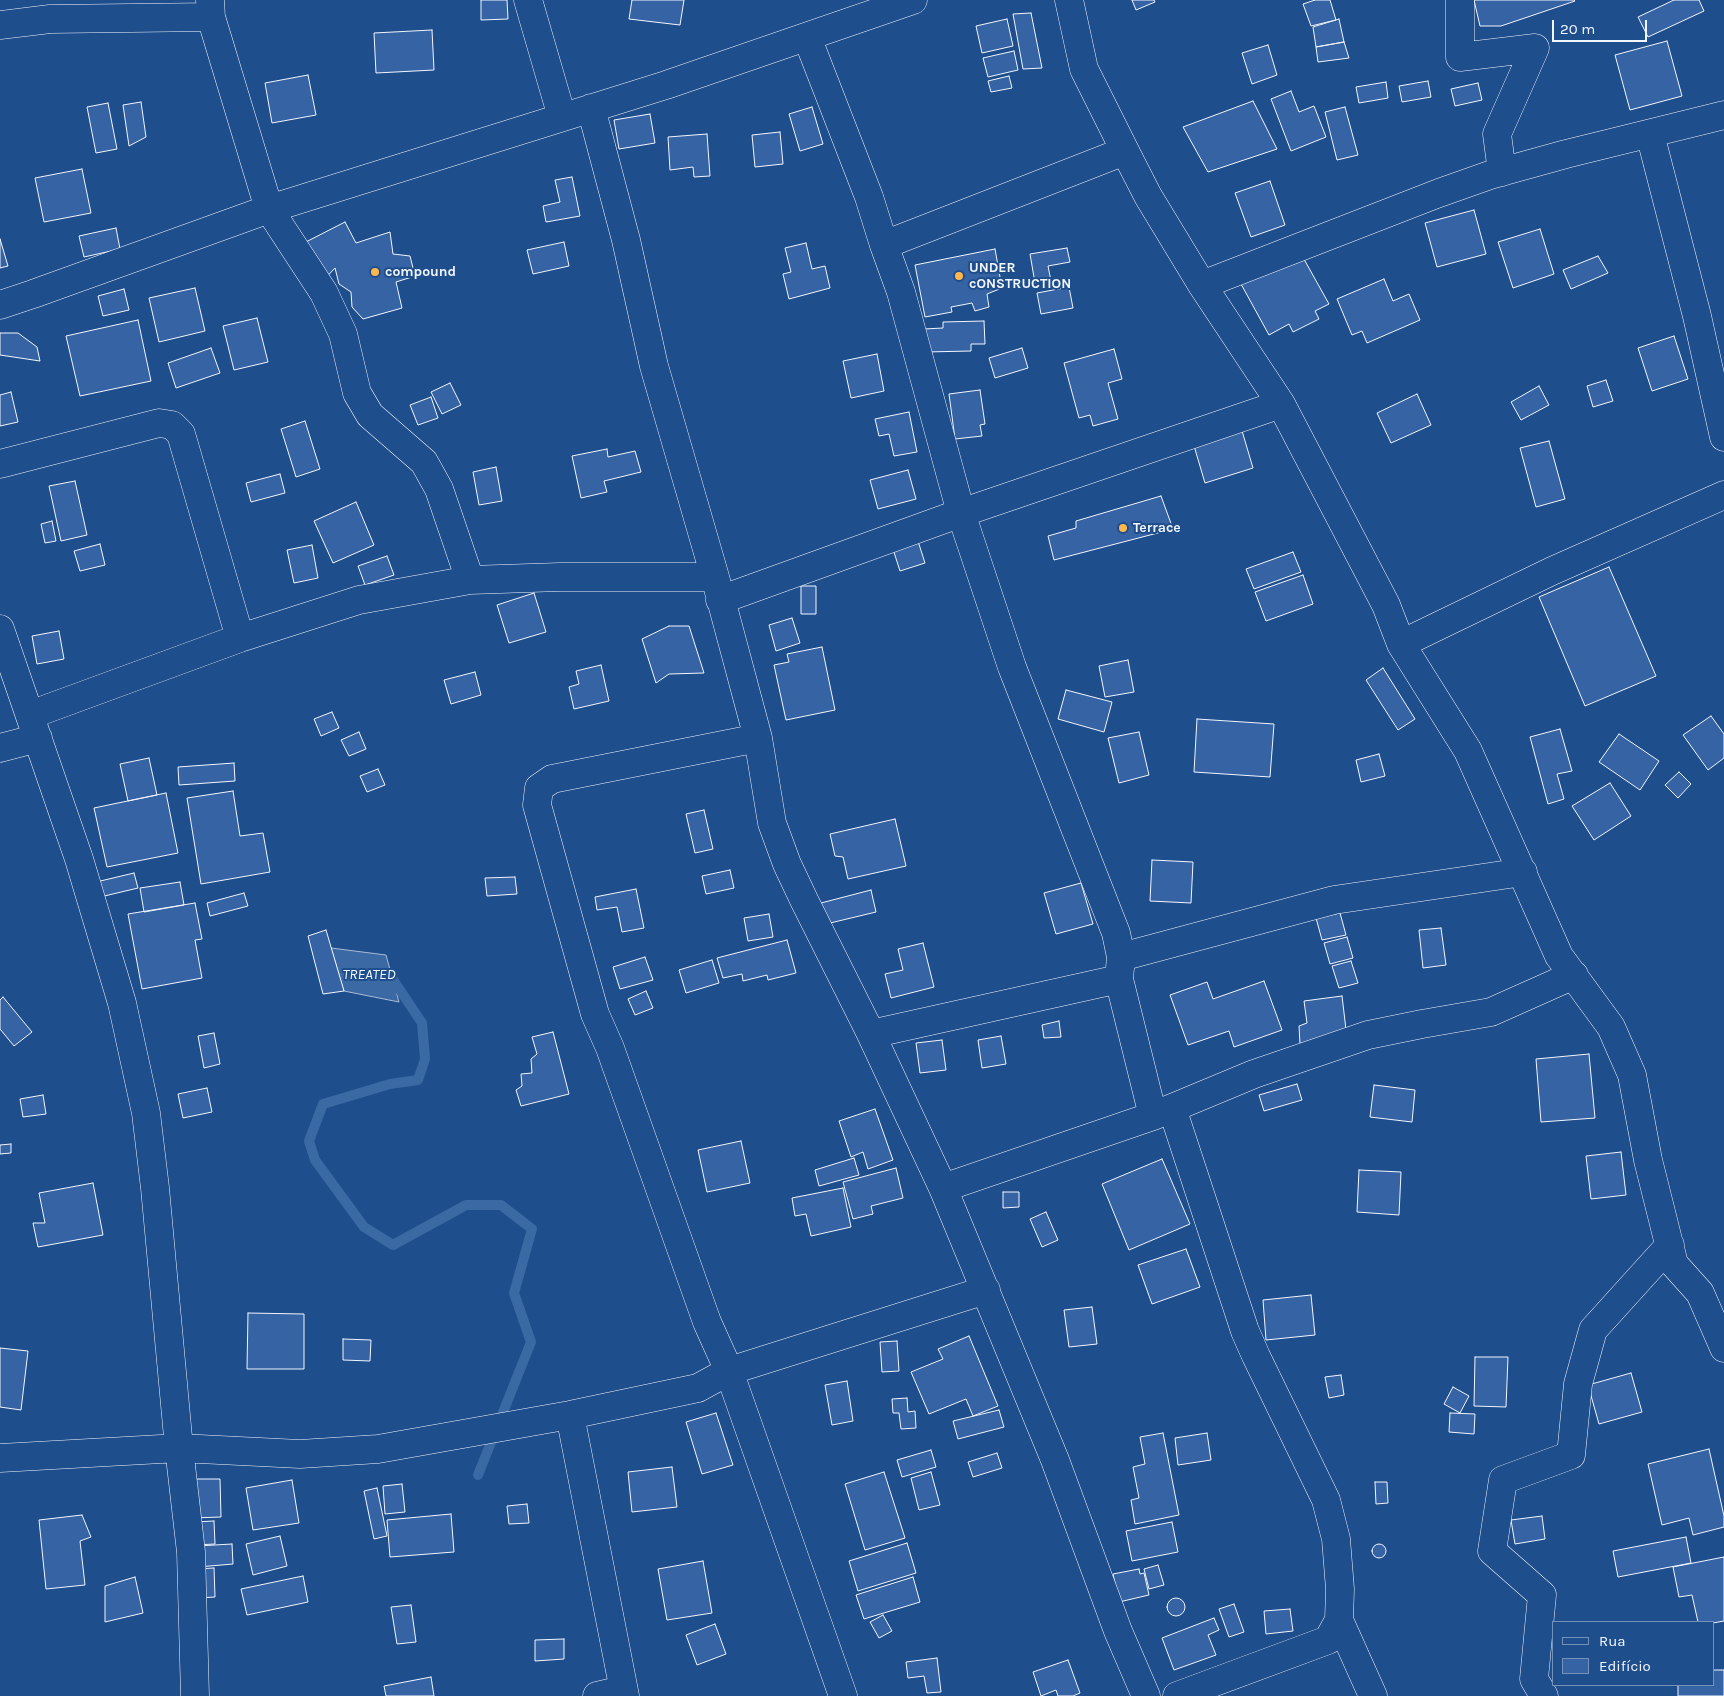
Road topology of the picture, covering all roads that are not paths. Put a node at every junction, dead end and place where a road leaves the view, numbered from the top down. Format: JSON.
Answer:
{"nodes":[{"id":1,"x":528,"y":0,"type":"edge"},
{"id":2,"x":913,"y":0,"type":"edge"},
{"id":3,"x":1069,"y":0,"type":"edge"},
{"id":4,"x":1460,"y":0,"type":"edge"},
{"id":5,"x":210,"y":9,"type":"edge"},
{"id":6,"x":0,"y":25,"type":"edge"},
{"id":7,"x":807,"y":37,"type":"junction"},
{"id":8,"x":591,"y":108,"type":"junction"},
{"id":9,"x":1724,"y":115,"type":"edge"},
{"id":10,"x":562,"y":117,"type":"junction"},
{"id":11,"x":1650,"y":134,"type":"junction"},
{"id":12,"x":1125,"y":151,"type":"junction"},
{"id":13,"x":1502,"y":172,"type":"junction"},
{"id":14,"x":269,"y":209,"type":"junction"},
{"id":15,"x":884,"y":245,"type":"junction"},
{"id":16,"x":1202,"y":285,"type":"junction"},
{"id":17,"x":0,"y":305,"type":"edge"},
{"id":18,"x":1281,"y":404,"type":"junction"},
{"id":19,"x":1724,"y":436,"type":"edge"},
{"id":20,"x":0,"y":464,"type":"edge"},
{"id":21,"x":1724,"y":495,"type":"edge"},
{"id":22,"x":961,"y":513,"type":"junction"},
{"id":23,"x":470,"y":580,"type":"junction"},
{"id":24,"x":718,"y":589,"type":"junction"},
{"id":25,"x":0,"y":629,"type":"edge"},
{"id":26,"x":240,"y":638,"type":"junction"},
{"id":27,"x":1401,"y":644,"type":"junction"},
{"id":28,"x":34,"y":727,"type":"junction"},
{"id":29,"x":758,"y":738,"type":"junction"},
{"id":30,"x":0,"y":748,"type":"edge"},
{"id":31,"x":1523,"y":872,"type":"junction"},
{"id":32,"x":1120,"y":968,"type":"junction"},
{"id":33,"x":1574,"y":975,"type":"junction"},
{"id":34,"x":871,"y":1034,"type":"junction"},
{"id":35,"x":1162,"y":1112,"type":"junction"},
{"id":36,"x":943,"y":1188,"type":"junction"},
{"id":37,"x":1670,"y":1245,"type":"junction"},
{"id":38,"x":986,"y":1290,"type":"junction"},
{"id":39,"x":1724,"y":1348,"type":"edge"},
{"id":40,"x":730,"y":1371,"type":"junction"},
{"id":41,"x":570,"y":1415,"type":"junction"},
{"id":42,"x":179,"y":1448,"type":"junction"},
{"id":43,"x":0,"y":1458,"type":"edge"},
{"id":44,"x":1339,"y":1620,"type":"junction"},
{"id":45,"x":615,"y":1694,"type":"edge"},
{"id":46,"x":195,"y":1696,"type":"edge"},
{"id":47,"x":843,"y":1696,"type":"edge"},
{"id":48,"x":1146,"y":1696,"type":"edge"},
{"id":49,"x":1177,"y":1696,"type":"edge"},
{"id":50,"x":1373,"y":1696,"type":"edge"},
{"id":51,"x":1544,"y":1696,"type":"edge"}],
"edges":[{"from":1,"to":10,"type":"street"},
{"from":2,"to":7,"type":"street"},
{"from":3,"to":12,"type":"street"},
{"from":4,"to":13,"type":"street"},
{"from":5,"to":6,"type":"street"},
{"from":5,"to":14,"type":"street"},
{"from":7,"to":8,"type":"street"},
{"from":7,"to":15,"type":"street"},
{"from":8,"to":10,"type":"street"},
{"from":8,"to":24,"type":"street"},
{"from":9,"to":11,"type":"street"},
{"from":10,"to":14,"type":"street"},
{"from":11,"to":13,"type":"street"},
{"from":11,"to":19,"type":"street"},
{"from":12,"to":15,"type":"street"},
{"from":12,"to":16,"type":"street"},
{"from":13,"to":16,"type":"street"},
{"from":14,"to":17,"type":"street"},
{"from":14,"to":23,"type":"street"},
{"from":15,"to":22,"type":"street"},
{"from":16,"to":18,"type":"street"},
{"from":18,"to":22,"type":"street"},
{"from":18,"to":27,"type":"street"},
{"from":20,"to":26,"type":"street"},
{"from":21,"to":27,"type":"street"},
{"from":22,"to":24,"type":"street"},
{"from":22,"to":32,"type":"street"},
{"from":23,"to":24,"type":"street"},
{"from":23,"to":26,"type":"street"},
{"from":24,"to":29,"type":"street"},
{"from":25,"to":28,"type":"street"},
{"from":26,"to":28,"type":"street"},
{"from":27,"to":31,"type":"street"},
{"from":28,"to":30,"type":"street"},
{"from":28,"to":42,"type":"street"},
{"from":29,"to":34,"type":"street"},
{"from":29,"to":40,"type":"street"},
{"from":31,"to":32,"type":"street"},
{"from":31,"to":33,"type":"street"},
{"from":32,"to":34,"type":"street"},
{"from":32,"to":35,"type":"street"},
{"from":33,"to":35,"type":"street"},
{"from":33,"to":37,"type":"street"},
{"from":34,"to":36,"type":"street"},
{"from":35,"to":36,"type":"street"},
{"from":35,"to":44,"type":"street"},
{"from":36,"to":38,"type":"street"},
{"from":37,"to":39,"type":"street"},
{"from":37,"to":51,"type":"street"},
{"from":38,"to":40,"type":"street"},
{"from":38,"to":48,"type":"street"},
{"from":40,"to":41,"type":"street"},
{"from":40,"to":47,"type":"street"},
{"from":41,"to":42,"type":"street"},
{"from":41,"to":45,"type":"street"},
{"from":42,"to":43,"type":"street"},
{"from":42,"to":46,"type":"street"},
{"from":44,"to":49,"type":"street"},
{"from":44,"to":50,"type":"street"}]}
